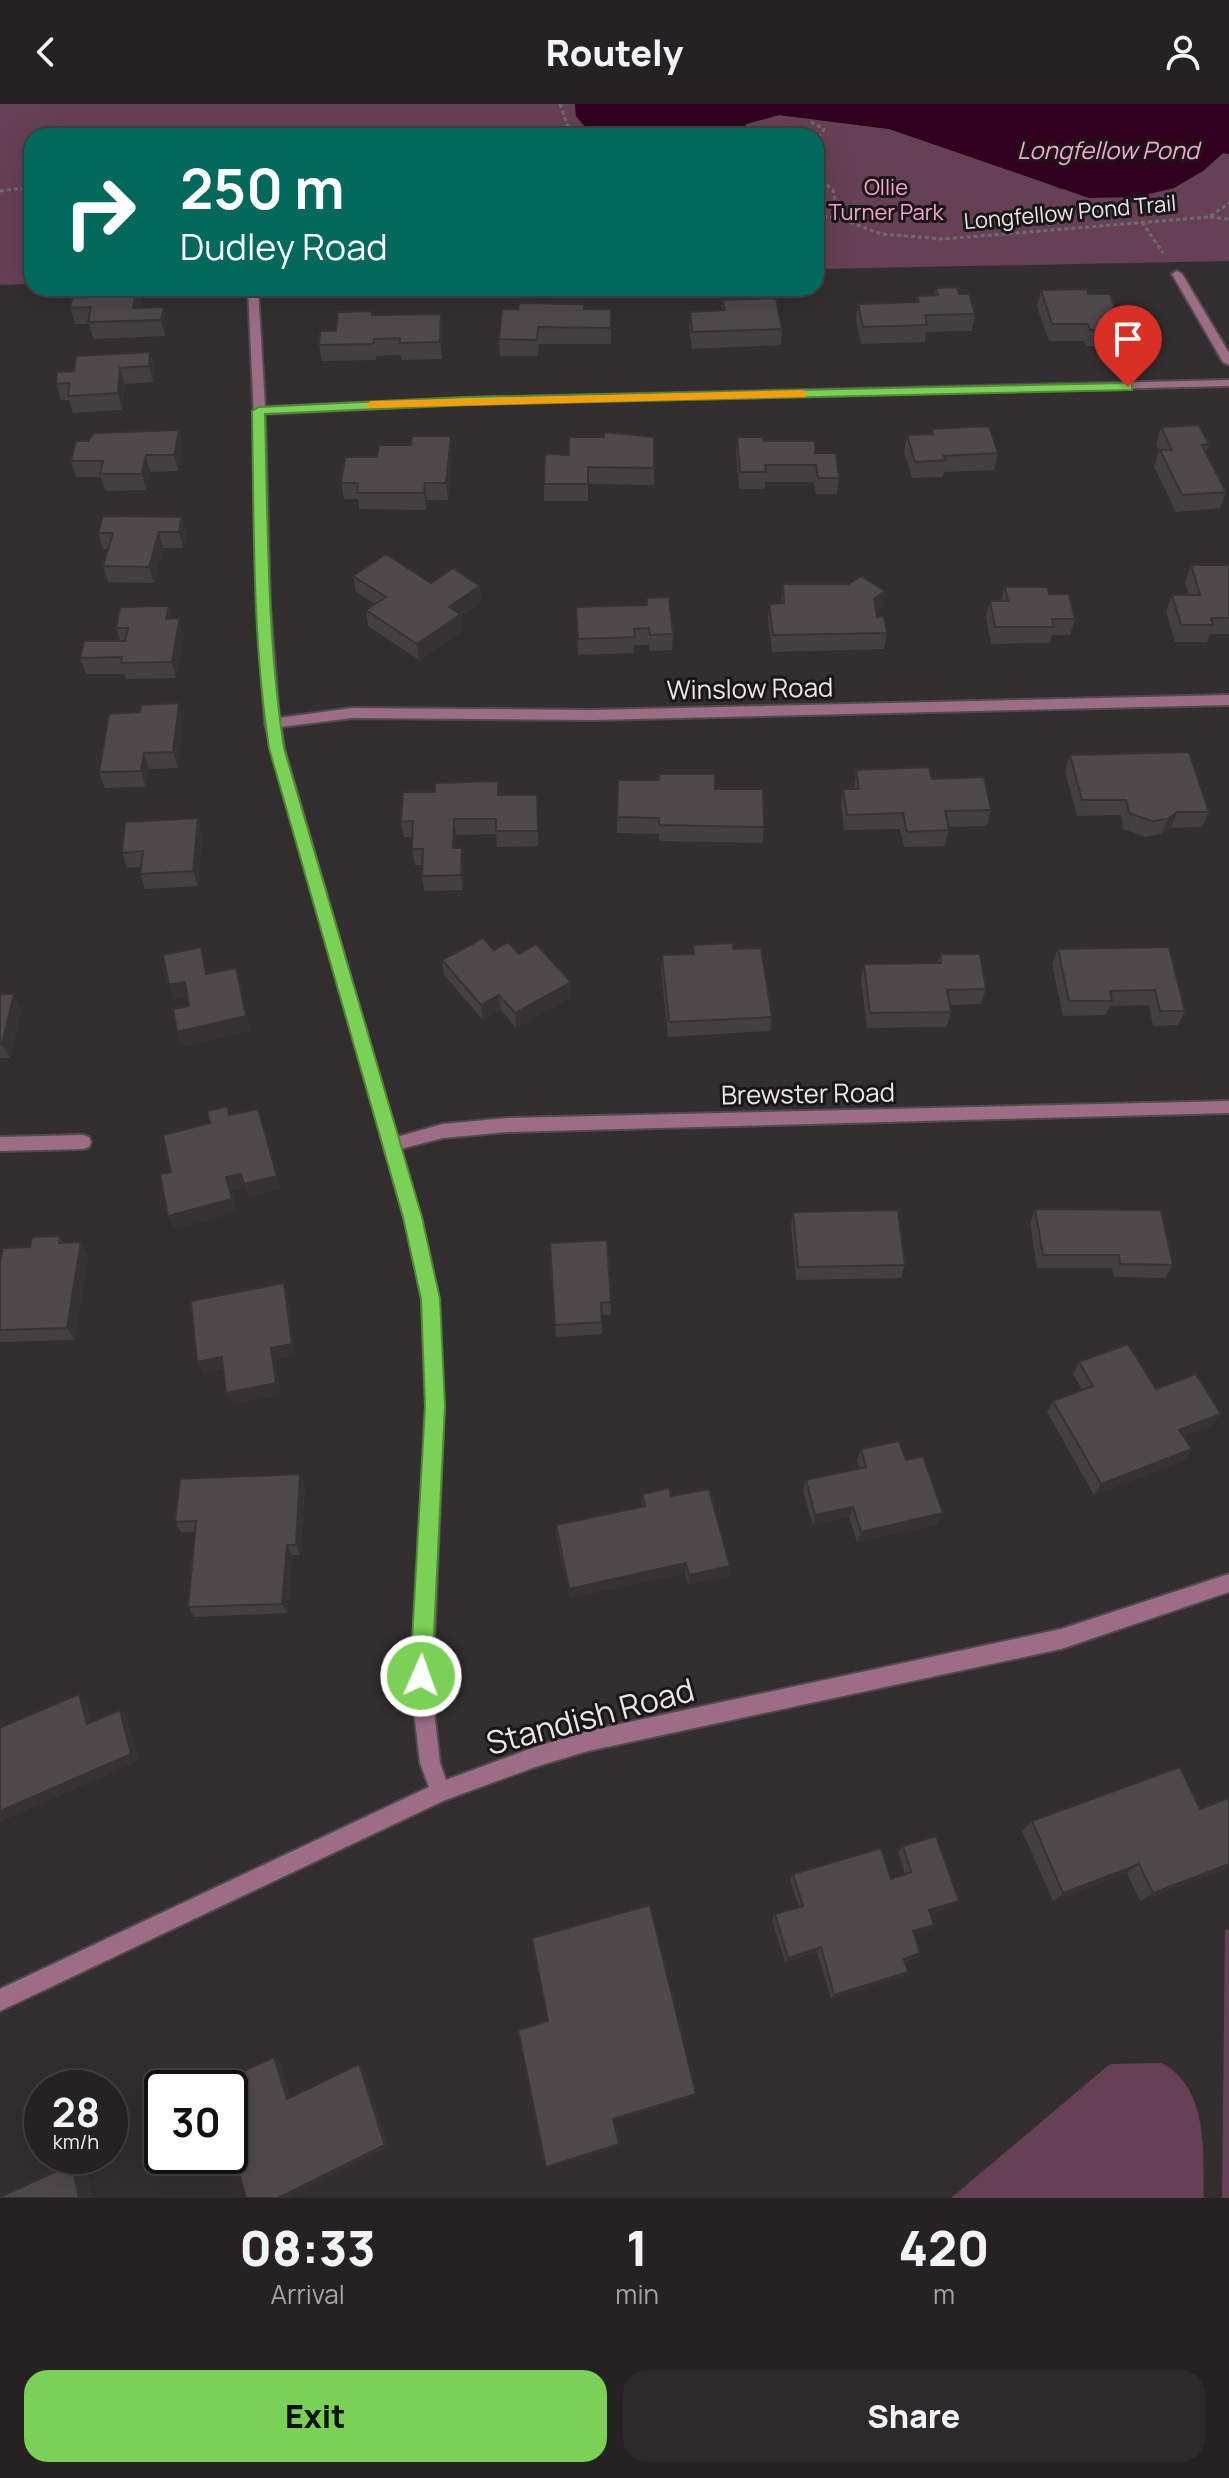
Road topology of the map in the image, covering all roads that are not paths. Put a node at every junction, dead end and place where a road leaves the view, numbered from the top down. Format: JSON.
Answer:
{"nodes":[{"id":1,"x":1177,"y":274,"type":"road end"},
{"id":2,"x":253,"y":296,"type":"edge"},
{"id":3,"x":1229,"y":362,"type":"edge"},
{"id":4,"x":1229,"y":383,"type":"edge"},
{"id":5,"x":259,"y":411,"type":"junction"},
{"id":6,"x":1229,"y":700,"type":"edge"},
{"id":7,"x":272,"y":724,"type":"junction"},
{"id":8,"x":1229,"y":1107,"type":"edge"},
{"id":9,"x":83,"y":1142,"type":"dead end"},
{"id":10,"x":0,"y":1144,"type":"edge"},
{"id":11,"x":391,"y":1145,"type":"junction"},
{"id":12,"x":1229,"y":1583,"type":"edge"},
{"id":13,"x":441,"y":1792,"type":"junction"},
{"id":14,"x":0,"y":2000,"type":"edge"}],
"edges":[{"from":1,"to":3,"type":"street"},
{"from":2,"to":5,"type":"street"},
{"from":4,"to":5,"type":"street"},
{"from":5,"to":7,"type":"street"},
{"from":6,"to":7,"type":"street","name":"Winslow Road"},
{"from":7,"to":11,"type":"street"},
{"from":8,"to":11,"type":"street","name":"Brewster Road"},
{"from":9,"to":10,"type":"street"},
{"from":11,"to":13,"type":"street"},
{"from":12,"to":13,"type":"street","name":"Standish Road"},
{"from":13,"to":14,"type":"street","name":"Standish Road"}]}
